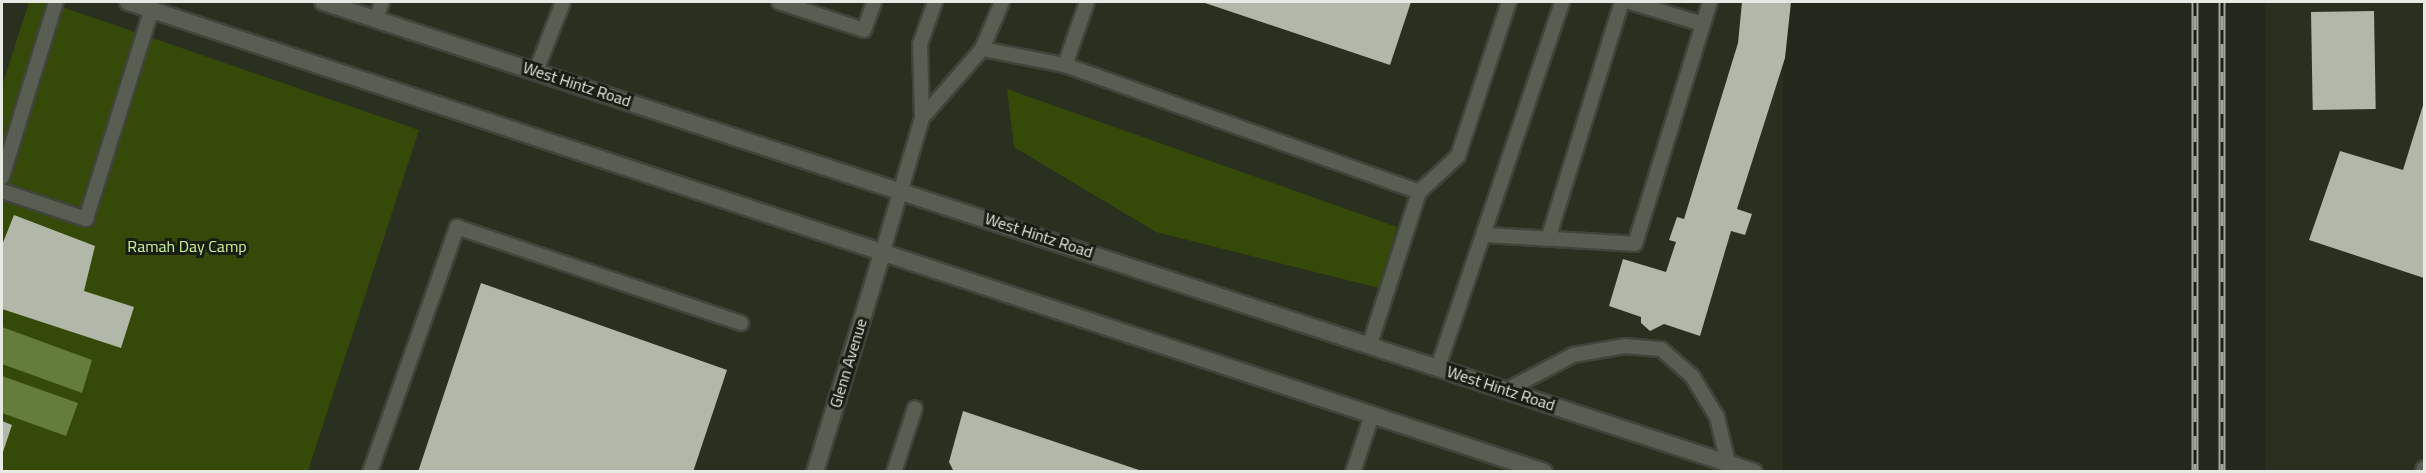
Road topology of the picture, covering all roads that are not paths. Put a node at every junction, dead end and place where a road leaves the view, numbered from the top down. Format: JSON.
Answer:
{"nodes":[{"id":1,"x":56,"y":2,"type":"edge"},
{"id":2,"x":128,"y":2,"type":"edge"},
{"id":3,"x":323,"y":2,"type":"edge"},
{"id":4,"x":382,"y":2,"type":"edge"},
{"id":5,"x":563,"y":2,"type":"edge"},
{"id":6,"x":779,"y":2,"type":"edge"},
{"id":7,"x":874,"y":2,"type":"edge"},
{"id":8,"x":935,"y":2,"type":"edge"},
{"id":9,"x":1002,"y":2,"type":"edge"},
{"id":10,"x":1087,"y":2,"type":"edge"},
{"id":11,"x":1509,"y":2,"type":"edge"},
{"id":12,"x":1562,"y":2,"type":"edge"},
{"id":13,"x":1622,"y":2,"type":"edge"},
{"id":14,"x":1630,"y":2,"type":"edge"},
{"id":15,"x":1710,"y":2,"type":"edge"},
{"id":16,"x":152,"y":9,"type":"junction"},
{"id":17,"x":376,"y":18,"type":"junction"},
{"id":18,"x":1703,"y":24,"type":"junction"},
{"id":19,"x":982,"y":49,"type":"junction"},
{"id":20,"x":1065,"y":65,"type":"junction"},
{"id":21,"x":536,"y":71,"type":"junction"},
{"id":22,"x":922,"y":118,"type":"junction"},
{"id":23,"x":2,"y":177,"type":"edge"},
{"id":24,"x":902,"y":190,"type":"junction"},
{"id":25,"x":2,"y":191,"type":"edge"},
{"id":26,"x":1419,"y":192,"type":"junction"},
{"id":27,"x":1485,"y":235,"type":"junction"},
{"id":28,"x":1548,"y":239,"type":"junction"},
{"id":29,"x":882,"y":254,"type":"junction"},
{"id":30,"x":741,"y":323,"type":"dead end"},
{"id":31,"x":1370,"y":344,"type":"junction"},
{"id":32,"x":1438,"y":367,"type":"junction"},
{"id":33,"x":1507,"y":390,"type":"junction"},
{"id":34,"x":915,"y":408,"type":"dead end"},
{"id":35,"x":1372,"y":415,"type":"junction"},
{"id":36,"x":1728,"y":463,"type":"junction"},
{"id":37,"x":369,"y":471,"type":"edge"},
{"id":38,"x":815,"y":471,"type":"edge"},
{"id":39,"x":894,"y":471,"type":"edge"},
{"id":40,"x":1353,"y":471,"type":"edge"},
{"id":41,"x":1544,"y":471,"type":"edge"},
{"id":42,"x":1754,"y":471,"type":"edge"}],
"edges":[{"from":1,"to":23,"type":"lane"},
{"from":2,"to":16,"type":"main road"},
{"from":3,"to":17,"type":"main road","name":"West Hintz Road"},
{"from":4,"to":17,"type":"lane"},
{"from":5,"to":21,"type":"lane"},
{"from":6,"to":7,"type":"lane"},
{"from":8,"to":22,"type":"lane"},
{"from":9,"to":19,"type":"lane"},
{"from":10,"to":20,"type":"lane"},
{"from":11,"to":26,"type":"lane"},
{"from":12,"to":27,"type":"lane"},
{"from":13,"to":28,"type":"lane"},
{"from":14,"to":18,"type":"lane"},
{"from":15,"to":18,"type":"lane"},
{"from":16,"to":25,"type":"lane"},
{"from":16,"to":29,"type":"main road"},
{"from":17,"to":21,"type":"main road","name":"West Hintz Road"},
{"from":18,"to":28,"type":"lane"},
{"from":19,"to":20,"type":"lane"},
{"from":19,"to":22,"type":"lane"},
{"from":20,"to":26,"type":"lane"},
{"from":21,"to":24,"type":"main road","name":"West Hintz Road"},
{"from":22,"to":24,"type":"lane"},
{"from":24,"to":29,"type":"lane"},
{"from":24,"to":31,"type":"main road","name":"West Hintz Road"},
{"from":26,"to":31,"type":"lane"},
{"from":27,"to":28,"type":"lane"},
{"from":27,"to":32,"type":"lane"},
{"from":29,"to":35,"type":"main road"},
{"from":29,"to":38,"type":"main road","name":"Glenn Avenue"},
{"from":30,"to":37,"type":"lane"},
{"from":31,"to":32,"type":"main road","name":"West Hintz Road"},
{"from":32,"to":33,"type":"main road","name":"West Hintz Road"},
{"from":33,"to":36,"type":"main road","name":"West Hintz Road"},
{"from":33,"to":36,"type":"lane"},
{"from":34,"to":39,"type":"lane"},
{"from":35,"to":40,"type":"lane"},
{"from":35,"to":41,"type":"main road"},
{"from":36,"to":42,"type":"main road","name":"West Hintz Road"}]}
